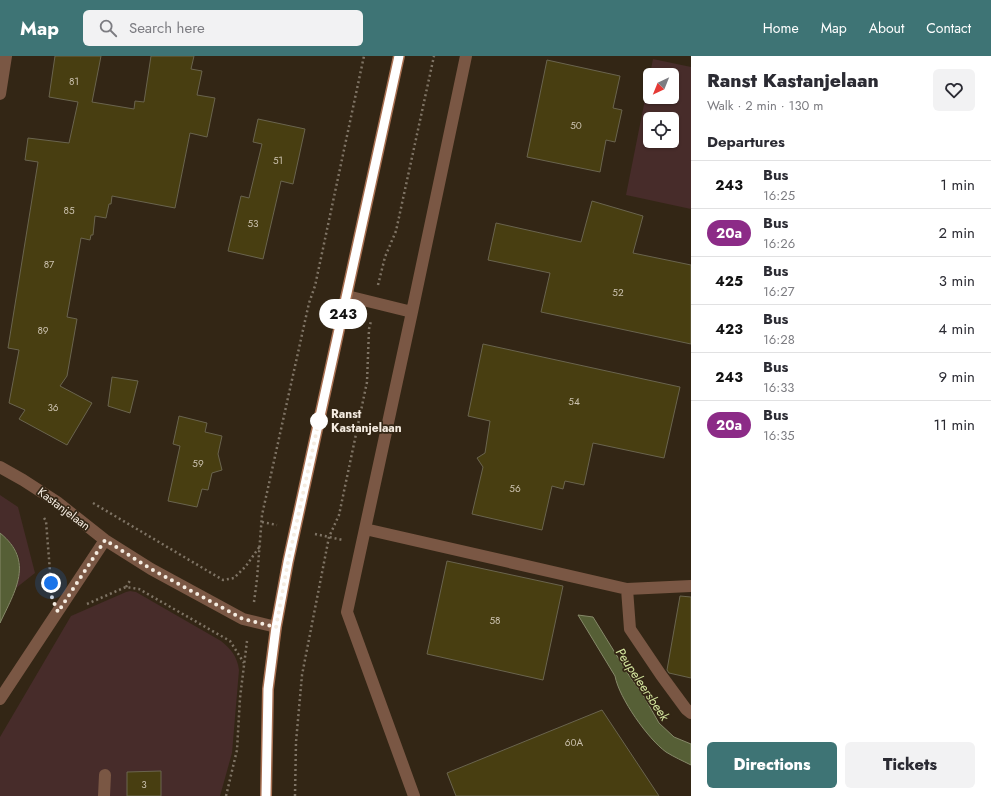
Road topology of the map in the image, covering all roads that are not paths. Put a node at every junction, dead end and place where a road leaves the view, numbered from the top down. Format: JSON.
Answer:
{"nodes":[{"id":1,"x":6,"y":56,"type":"edge"},
{"id":2,"x":399,"y":56,"type":"edge"},
{"id":3,"x":466,"y":56,"type":"edge"},
{"id":4,"x":0,"y":94,"type":"edge"},
{"id":5,"x":347,"y":296,"type":"junction"},
{"id":6,"x":412,"y":312,"type":"junction"},
{"id":7,"x":0,"y":467,"type":"edge"},
{"id":8,"x":365,"y":529,"type":"junction"},
{"id":9,"x":105,"y":540,"type":"junction"},
{"id":10,"x":691,"y":586,"type":"edge"},
{"id":11,"x":627,"y":589,"type":"junction"},
{"id":12,"x":276,"y":627,"type":"junction"},
{"id":13,"x":0,"y":699,"type":"edge"},
{"id":14,"x":691,"y":713,"type":"edge"},
{"id":15,"x":105,"y":775,"type":"dead end"},
{"id":16,"x":104,"y":796,"type":"edge"},
{"id":17,"x":266,"y":796,"type":"edge"},
{"id":18,"x":414,"y":796,"type":"edge"}],
"edges":[{"from":1,"to":4,"type":"street"},
{"from":2,"to":5,"type":"main road"},
{"from":3,"to":6,"type":"street"},
{"from":5,"to":6,"type":"street"},
{"from":5,"to":12,"type":"main road"},
{"from":6,"to":8,"type":"street"},
{"from":7,"to":9,"type":"street","name":"Kastanjelaan"},
{"from":8,"to":11,"type":"street"},
{"from":8,"to":18,"type":"street"},
{"from":9,"to":12,"type":"street","name":"Kastanjelaan"},
{"from":9,"to":13,"type":"street"},
{"from":10,"to":11,"type":"street"},
{"from":11,"to":14,"type":"street"},
{"from":12,"to":17,"type":"main road"},
{"from":15,"to":16,"type":"street"}]}
